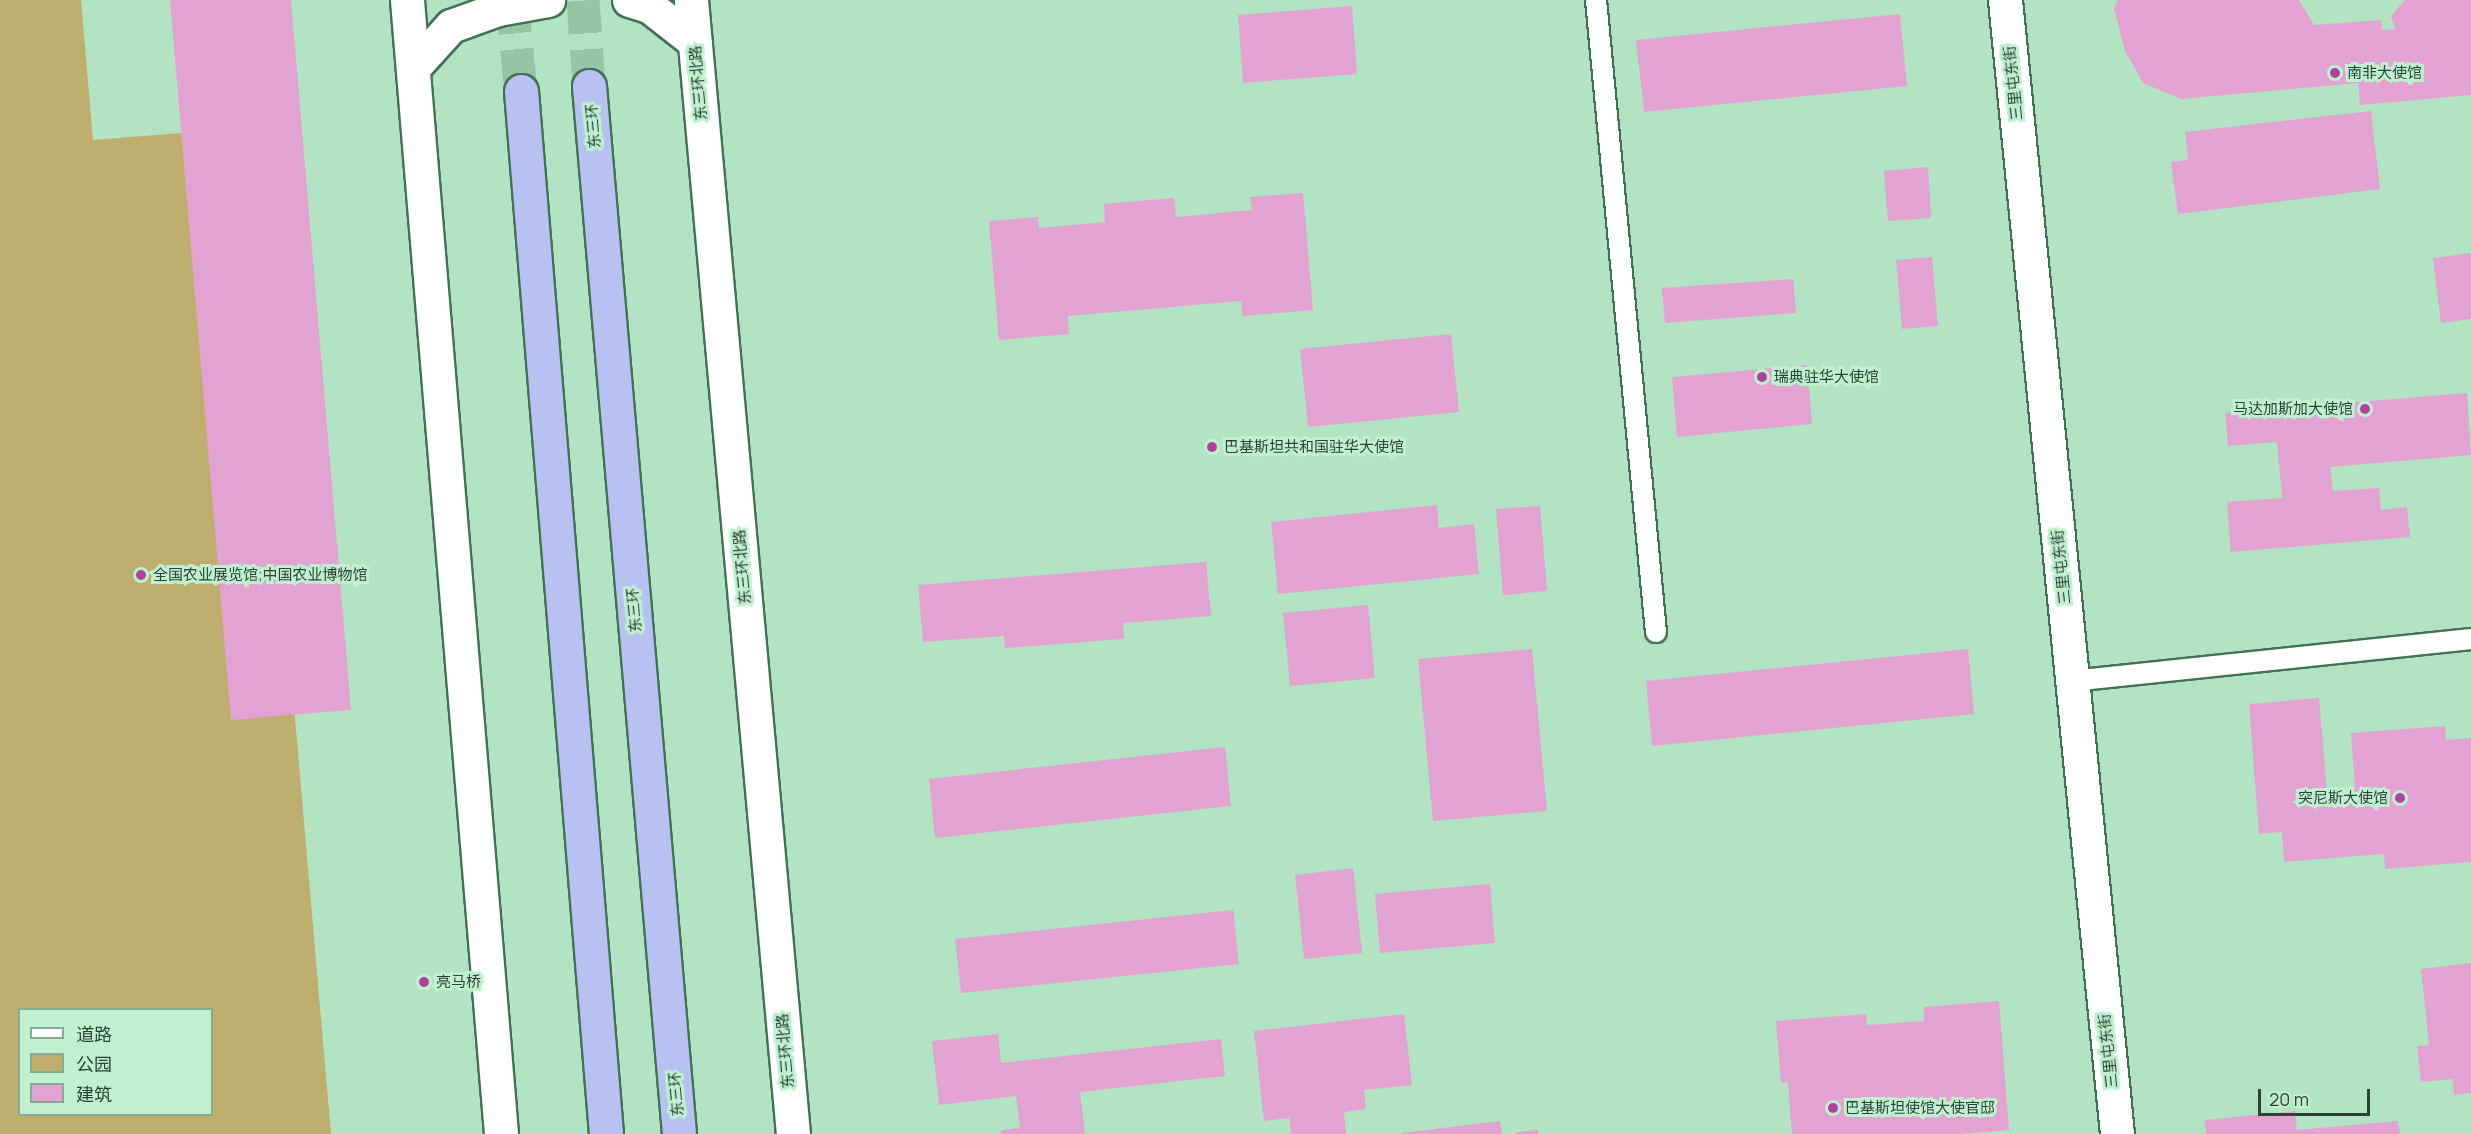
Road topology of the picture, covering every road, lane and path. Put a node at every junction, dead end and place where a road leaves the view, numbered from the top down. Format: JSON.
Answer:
{"nodes":[{"id":1,"x":407,"y":0,"type":"edge"},
{"id":2,"x":548,"y":0,"type":"edge"},
{"id":3,"x":629,"y":0,"type":"edge"},
{"id":4,"x":691,"y":0,"type":"edge"},
{"id":5,"x":1596,"y":0,"type":"edge"},
{"id":6,"x":2005,"y":0,"type":"edge"},
{"id":7,"x":695,"y":42,"type":"junction"},
{"id":8,"x":413,"y":68,"type":"junction"},
{"id":9,"x":589,"y":86,"type":"tunnel mouth"},
{"id":10,"x":520,"y":91,"type":"tunnel mouth"},
{"id":11,"x":1656,"y":632,"type":"dead end"},
{"id":12,"x":2471,"y":639,"type":"edge"},
{"id":13,"x":2072,"y":681,"type":"junction"},
{"id":14,"x":501,"y":1134,"type":"edge"},
{"id":15,"x":606,"y":1134,"type":"edge"},
{"id":16,"x":679,"y":1134,"type":"edge"},
{"id":17,"x":793,"y":1134,"type":"edge"},
{"id":18,"x":2117,"y":1134,"type":"edge"}],
"edges":[{"from":1,"to":8,"type":"street"},
{"from":2,"to":8,"type":"street"},
{"from":3,"to":7,"type":"street"},
{"from":4,"to":7,"type":"street","name":"东三环北路"},
{"from":5,"to":11,"type":"lane"},
{"from":6,"to":13,"type":"street","name":"三里屯东街"},
{"from":7,"to":17,"type":"street","name":"东三环北路"},
{"from":8,"to":14,"type":"street"},
{"from":9,"to":16,"type":"highway","name":"东三环"},
{"from":10,"to":15,"type":"highway"},
{"from":12,"to":13,"type":"lane"},
{"from":13,"to":18,"type":"street","name":"三里屯东街"}]}
